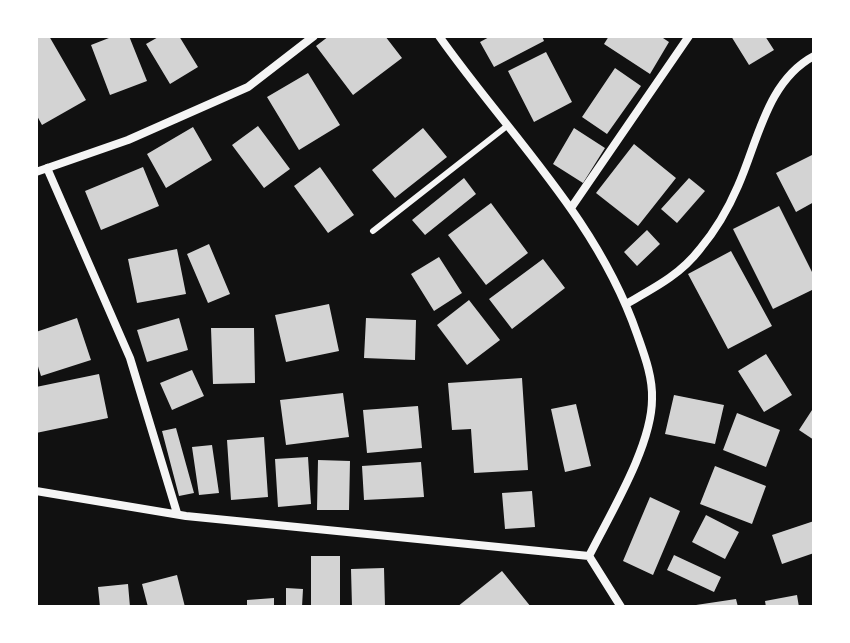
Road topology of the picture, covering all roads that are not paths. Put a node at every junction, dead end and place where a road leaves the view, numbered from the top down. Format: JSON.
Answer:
{"nodes":[{"id":1,"x":314,"y":36,"type":"edge"},
{"id":2,"x":439,"y":36,"type":"edge"},
{"id":3,"x":689,"y":36,"type":"edge"},
{"id":4,"x":814,"y":56,"type":"edge"},
{"id":5,"x":507,"y":126,"type":"junction"},
{"id":6,"x":47,"y":168,"type":"junction"},
{"id":7,"x":36,"y":172,"type":"edge"},
{"id":8,"x":571,"y":208,"type":"junction"},
{"id":9,"x":373,"y":231,"type":"dead end"},
{"id":10,"x":626,"y":304,"type":"junction"},
{"id":11,"x":36,"y":491,"type":"edge"},
{"id":12,"x":177,"y":513,"type":"junction"},
{"id":13,"x":589,"y":556,"type":"junction"},
{"id":14,"x":621,"y":607,"type":"edge"}],
"edges":[{"from":1,"to":6,"type":"street"},
{"from":2,"to":5,"type":"street"},
{"from":3,"to":8,"type":"street"},
{"from":4,"to":10,"type":"street"},
{"from":5,"to":8,"type":"street"},
{"from":5,"to":9,"type":"lane"},
{"from":6,"to":7,"type":"street"},
{"from":6,"to":12,"type":"street"},
{"from":8,"to":10,"type":"street"},
{"from":10,"to":13,"type":"street"},
{"from":11,"to":12,"type":"street"},
{"from":12,"to":13,"type":"street"},
{"from":13,"to":14,"type":"street"}]}
